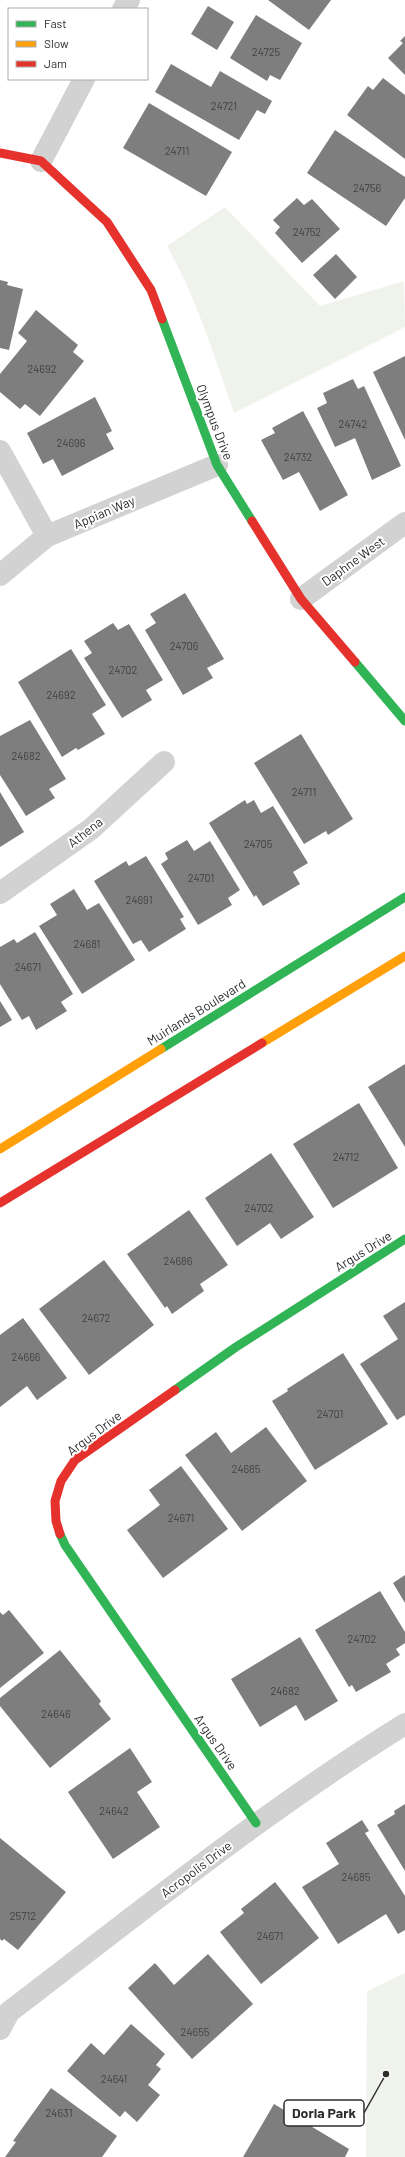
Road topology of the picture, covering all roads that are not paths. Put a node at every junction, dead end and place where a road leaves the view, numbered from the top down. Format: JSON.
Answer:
{"nodes":[{"id":1,"x":83,"y":80,"type":"edge"},
{"id":2,"x":0,"y":152,"type":"edge"},
{"id":3,"x":42,"y":161,"type":"junction"},
{"id":4,"x":0,"y":451,"type":"edge"},
{"id":5,"x":217,"y":465,"type":"junction"},
{"id":6,"x":405,"y":522,"type":"edge"},
{"id":7,"x":47,"y":536,"type":"junction"},
{"id":8,"x":0,"y":575,"type":"edge"},
{"id":9,"x":301,"y":599,"type":"junction"},
{"id":10,"x":405,"y":721,"type":"edge"},
{"id":11,"x":164,"y":762,"type":"dead end"},
{"id":12,"x":0,"y":893,"type":"edge"},
{"id":13,"x":405,"y":897,"type":"edge"},
{"id":14,"x":405,"y":956,"type":"edge"},
{"id":15,"x":0,"y":1149,"type":"edge"},
{"id":16,"x":0,"y":1203,"type":"edge"},
{"id":17,"x":405,"y":1239,"type":"edge"},
{"id":18,"x":405,"y":1724,"type":"edge"},
{"id":19,"x":256,"y":1824,"type":"junction"},
{"id":20,"x":3,"y":2015,"type":"edge"}],
"edges":[{"from":1,"to":3,"type":"street"},
{"from":2,"to":3,"type":"street"},
{"from":3,"to":5,"type":"street","name":"Olympus Drive"},
{"from":4,"to":7,"type":"street"},
{"from":5,"to":7,"type":"street","name":"Appian Way"},
{"from":5,"to":9,"type":"street","name":"Olympus Drive"},
{"from":6,"to":9,"type":"street","name":"Daphne West"},
{"from":7,"to":8,"type":"street","name":"Appian Way"},
{"from":9,"to":10,"type":"street","name":"Olympus Drive"},
{"from":11,"to":12,"type":"street","name":"Athena"},
{"from":13,"to":15,"type":"street","name":"Muirlands Boulevard"},
{"from":14,"to":16,"type":"street"},
{"from":17,"to":19,"type":"street","name":"Argus Drive"},
{"from":18,"to":19,"type":"street","name":"Acropolis Drive"},
{"from":19,"to":20,"type":"street","name":"Acropolis Drive"}]}
